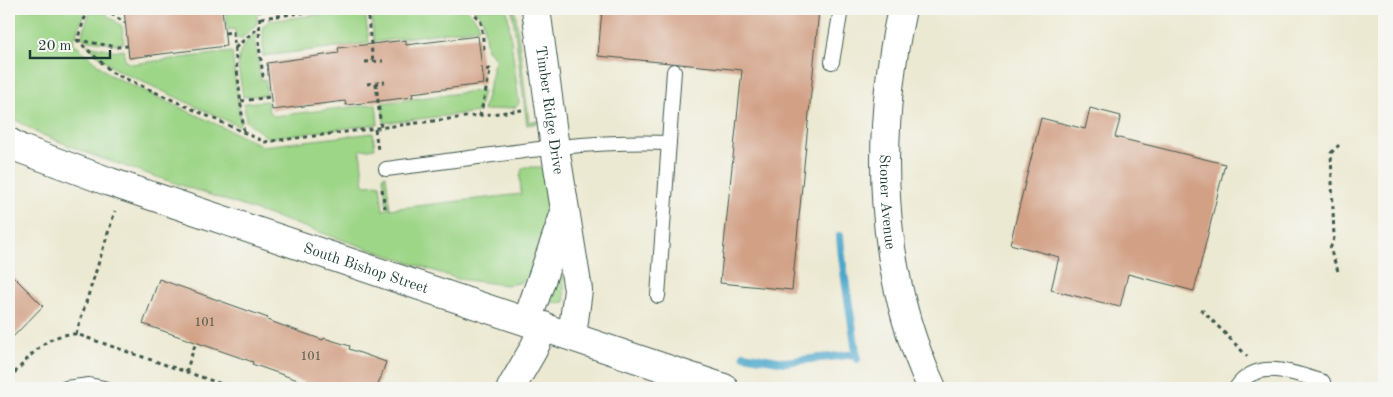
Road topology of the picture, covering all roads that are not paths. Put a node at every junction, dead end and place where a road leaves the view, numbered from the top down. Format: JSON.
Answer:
{"nodes":[{"id":1,"x":841,"y":9,"type":"edge"},
{"id":2,"x":902,"y":9,"type":"edge"},
{"id":3,"x":547,"y":10,"type":"edge"},
{"id":4,"x":832,"y":62,"type":"dead end"},
{"id":5,"x":674,"y":71,"type":"dead end"},
{"id":6,"x":669,"y":143,"type":"junction"},
{"id":7,"x":555,"y":148,"type":"junction"},
{"id":8,"x":13,"y":151,"type":"edge"},
{"id":9,"x":386,"y":169,"type":"dead end"},
{"id":10,"x":566,"y":212,"type":"junction"},
{"id":11,"x":658,"y":296,"type":"dead end"},
{"id":12,"x":535,"y":323,"type":"junction"},
{"id":13,"x":572,"y":336,"type":"junction"},
{"id":14,"x":1322,"y":382,"type":"dead end"},
{"id":15,"x":923,"y":386,"type":"edge"},
{"id":16,"x":66,"y":388,"type":"edge"},
{"id":17,"x":104,"y":388,"type":"edge"},
{"id":18,"x":511,"y":388,"type":"edge"},
{"id":19,"x":724,"y":388,"type":"edge"},
{"id":20,"x":1236,"y":388,"type":"edge"}],
"edges":[{"from":1,"to":4,"type":"lane"},
{"from":2,"to":15,"type":"street","name":"Stoner Avenue"},
{"from":3,"to":7,"type":"street","name":"Timber Ridge Drive"},
{"from":5,"to":6,"type":"lane"},
{"from":6,"to":7,"type":"lane"},
{"from":6,"to":11,"type":"lane"},
{"from":7,"to":9,"type":"lane"},
{"from":7,"to":10,"type":"street","name":"Timber Ridge Drive"},
{"from":8,"to":12,"type":"street","name":"South Bishop Street"},
{"from":10,"to":12,"type":"street","name":"Timber Ridge Drive"},
{"from":10,"to":13,"type":"street","name":"Timber Ridge Drive"},
{"from":12,"to":13,"type":"street","name":"South Bishop Street"},
{"from":12,"to":18,"type":"street","name":"Timber Ridge Drive"},
{"from":13,"to":19,"type":"street","name":"South Bishop Street"},
{"from":14,"to":20,"type":"lane"},
{"from":16,"to":17,"type":"lane"}]}
